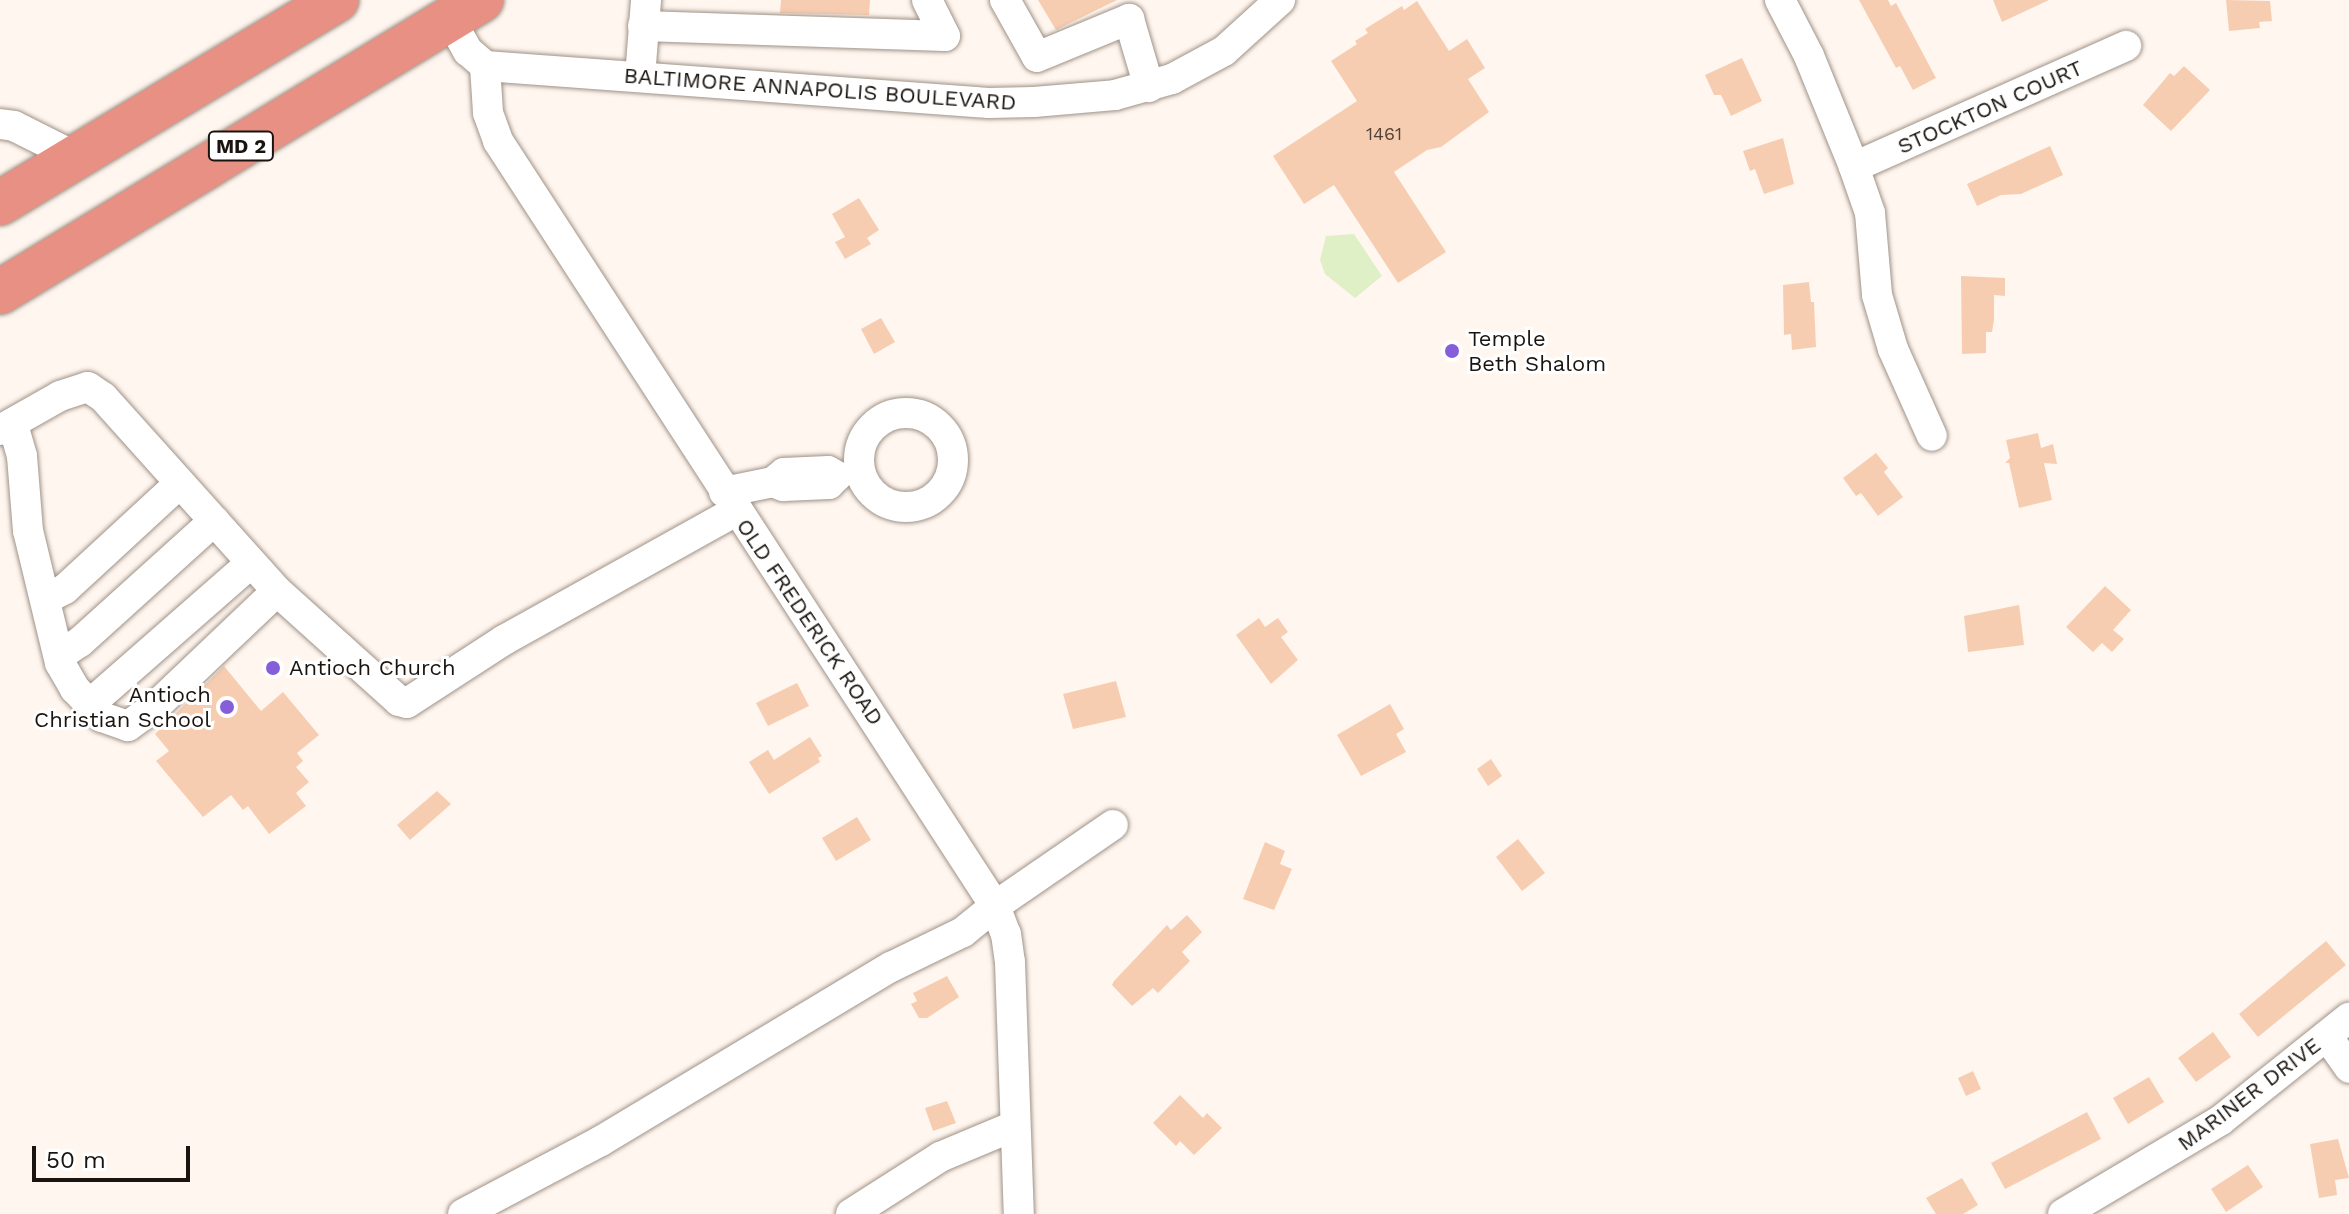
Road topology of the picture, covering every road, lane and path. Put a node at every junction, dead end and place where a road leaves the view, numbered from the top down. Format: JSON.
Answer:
{"nodes":[{"id":1,"x":336,"y":0,"type":"edge"},
{"id":2,"x":927,"y":0,"type":"edge"},
{"id":3,"x":1005,"y":0,"type":"edge"},
{"id":4,"x":1280,"y":0,"type":"edge"},
{"id":5,"x":1780,"y":0,"type":"edge"},
{"id":6,"x":466,"y":10,"type":"edge"},
{"id":7,"x":644,"y":13,"type":"edge"},
{"id":8,"x":2126,"y":46,"type":"dead end"},
{"id":9,"x":1037,"y":57,"type":"junction"},
{"id":10,"x":485,"y":66,"type":"junction"},
{"id":11,"x":640,"y":77,"type":"junction"},
{"id":12,"x":1149,"y":87,"type":"junction"},
{"id":13,"x":1034,"y":102,"type":"junction"},
{"id":14,"x":0,"y":124,"type":"edge"},
{"id":15,"x":76,"y":157,"type":"junction"},
{"id":16,"x":1854,"y":167,"type":"junction"},
{"id":17,"x":0,"y":203,"type":"edge"},
{"id":18,"x":0,"y":292,"type":"edge"},
{"id":19,"x":7,"y":427,"type":"edge"},
{"id":20,"x":1932,"y":436,"type":"dead end"},
{"id":21,"x":849,"y":475,"type":"dead end"},
{"id":22,"x":180,"y":483,"type":"junction"},
{"id":23,"x":730,"y":501,"type":"junction"},
{"id":24,"x":214,"y":521,"type":"junction"},
{"id":25,"x":251,"y":563,"type":"junction"},
{"id":26,"x":277,"y":591,"type":"junction"},
{"id":27,"x":46,"y":599,"type":"junction"},
{"id":28,"x":59,"y":656,"type":"junction"},
{"id":29,"x":90,"y":704,"type":"junction"},
{"id":30,"x":1113,"y":825,"type":"dead end"},
{"id":31,"x":995,"y":906,"type":"junction"},
{"id":32,"x":2338,"y":1027,"type":"edge"},
{"id":33,"x":2349,"y":1068,"type":"edge"},
{"id":34,"x":1014,"y":1126,"type":"junction"},
{"id":35,"x":463,"y":1214,"type":"edge"},
{"id":36,"x":851,"y":1214,"type":"edge"},
{"id":37,"x":1019,"y":1214,"type":"edge"},
{"id":38,"x":2063,"y":1214,"type":"edge"}],
"edges":[{"from":1,"to":15,"type":"highway"},
{"from":2,"to":7,"type":"street"},
{"from":3,"to":9,"type":"street"},
{"from":4,"to":12,"type":"street","name":"BALTIMORE ANNAPOLIS BOULEVARD"},
{"from":5,"to":16,"type":"street"},
{"from":6,"to":10,"type":"street"},
{"from":6,"to":18,"type":"highway","number":"MD 2"},
{"from":7,"to":11,"type":"street"},
{"from":8,"to":16,"type":"street","name":"STOCKTON COURT"},
{"from":9,"to":12,"type":"street"},
{"from":9,"to":13,"type":"street"},
{"from":10,"to":11,"type":"street","name":"BALTIMORE ANNAPOLIS BOULEVARD"},
{"from":10,"to":23,"type":"street","name":"OLD FREDERICK ROAD"},
{"from":11,"to":13,"type":"street","name":"BALTIMORE ANNAPOLIS BOULEVARD"},
{"from":12,"to":13,"type":"street","name":"BALTIMORE ANNAPOLIS BOULEVARD"},
{"from":14,"to":15,"type":"street"},
{"from":15,"to":17,"type":"highway"},
{"from":16,"to":20,"type":"street"},
{"from":19,"to":22,"type":"street"},
{"from":19,"to":27,"type":"street"},
{"from":21,"to":23,"type":"street"},
{"from":22,"to":24,"type":"street"},
{"from":22,"to":27,"type":"street"},
{"from":23,"to":26,"type":"street"},
{"from":23,"to":31,"type":"street","name":"OLD FREDERICK ROAD"},
{"from":24,"to":25,"type":"street"},
{"from":24,"to":28,"type":"street"},
{"from":25,"to":26,"type":"street"},
{"from":25,"to":29,"type":"street"},
{"from":26,"to":29,"type":"street"},
{"from":27,"to":28,"type":"street"},
{"from":28,"to":29,"type":"street"},
{"from":30,"to":31,"type":"street"},
{"from":31,"to":34,"type":"street","name":"OLD FREDERICK ROAD"},
{"from":31,"to":35,"type":"street"},
{"from":32,"to":33,"type":"street"},
{"from":32,"to":38,"type":"street","name":"MARINER DRIVE"},
{"from":34,"to":36,"type":"street"},
{"from":34,"to":37,"type":"street","name":"OLD FREDERICK ROAD"}]}
